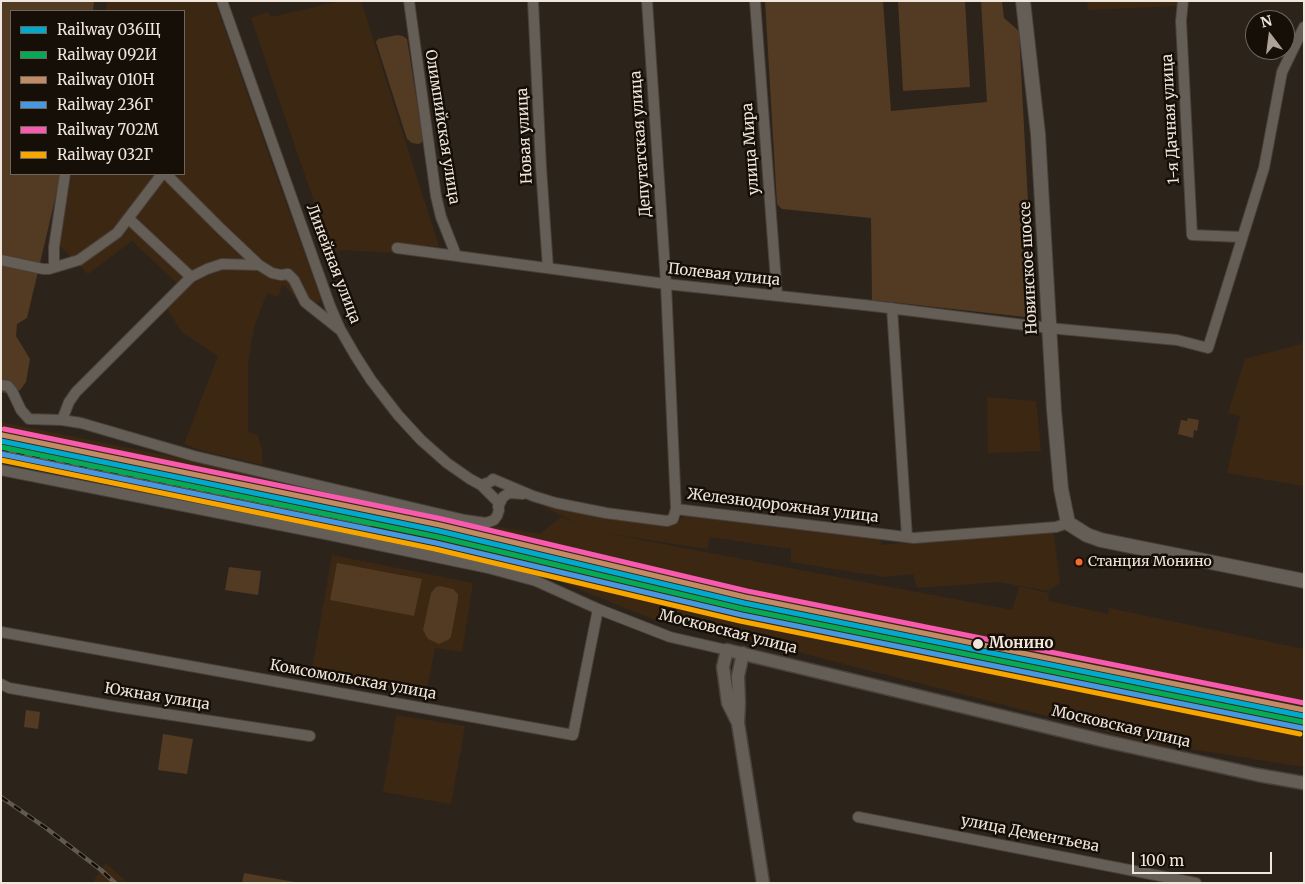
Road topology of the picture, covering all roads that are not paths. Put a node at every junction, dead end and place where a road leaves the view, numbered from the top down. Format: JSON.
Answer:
{"nodes":[{"id":1,"x":222,"y":1,"type":"edge"},
{"id":2,"x":409,"y":1,"type":"edge"},
{"id":3,"x":534,"y":1,"type":"edge"},
{"id":4,"x":647,"y":1,"type":"edge"},
{"id":5,"x":755,"y":1,"type":"edge"},
{"id":6,"x":1023,"y":1,"type":"edge"},
{"id":7,"x":1183,"y":1,"type":"edge"},
{"id":8,"x":1304,"y":27,"type":"edge"},
{"id":9,"x":65,"y":175,"type":"edge"},
{"id":10,"x":163,"y":175,"type":"edge"},
{"id":11,"x":165,"y":175,"type":"edge"},
{"id":12,"x":128,"y":219,"type":"junction"},
{"id":13,"x":1242,"y":237,"type":"junction"},
{"id":14,"x":397,"y":248,"type":"dead end"},
{"id":15,"x":456,"y":255,"type":"junction"},
{"id":16,"x":1,"y":260,"type":"edge"},
{"id":17,"x":259,"y":265,"type":"junction"},
{"id":18,"x":54,"y":267,"type":"junction"},
{"id":19,"x":548,"y":268,"type":"junction"},
{"id":20,"x":191,"y":277,"type":"junction"},
{"id":21,"x":666,"y":284,"type":"junction"},
{"id":22,"x":776,"y":296,"type":"junction"},
{"id":23,"x":892,"y":308,"type":"junction"},
{"id":24,"x":1049,"y":328,"type":"junction"},
{"id":25,"x":340,"y":329,"type":"junction"},
{"id":26,"x":1,"y":385,"type":"edge"},
{"id":27,"x":62,"y":420,"type":"junction"},
{"id":28,"x":1,"y":470,"type":"edge"},
{"id":29,"x":486,"y":483,"type":"junction"},
{"id":30,"x":533,"y":496,"type":"junction"},
{"id":31,"x":498,"y":507,"type":"junction"},
{"id":32,"x":676,"y":510,"type":"junction"},
{"id":33,"x":1066,"y":527,"type":"junction"},
{"id":34,"x":907,"y":537,"type":"junction"},
{"id":35,"x":1304,"y":581,"type":"edge"},
{"id":36,"x":598,"y":609,"type":"junction"},
{"id":37,"x":1,"y":632,"type":"edge"},
{"id":38,"x":727,"y":650,"type":"junction"},
{"id":39,"x":743,"y":653,"type":"junction"},
{"id":40,"x":1,"y":684,"type":"edge"},
{"id":41,"x":738,"y":723,"type":"junction"},
{"id":42,"x":310,"y":736,"type":"dead end"},
{"id":43,"x":1304,"y":783,"type":"edge"},
{"id":44,"x":858,"y":817,"type":"dead end"},
{"id":45,"x":763,"y":883,"type":"edge"},
{"id":46,"x":1196,"y":883,"type":"edge"}],
"edges":[{"from":1,"to":25,"type":"street","name":"Линейная улица"},
{"from":2,"to":15,"type":"street","name":"Олимпийская улица"},
{"from":3,"to":19,"type":"street","name":"Новая улица"},
{"from":4,"to":21,"type":"street","name":"Депутатская улица"},
{"from":5,"to":22,"type":"street","name":"улица Мира"},
{"from":6,"to":24,"type":"main road","name":"Новинское шоссе"},
{"from":7,"to":13,"type":"street","name":"1-я Дачная улица"},
{"from":8,"to":13,"type":"street"},
{"from":9,"to":18,"type":"street"},
{"from":10,"to":12,"type":"street"},
{"from":11,"to":17,"type":"street"},
{"from":12,"to":18,"type":"street"},
{"from":12,"to":20,"type":"street"},
{"from":13,"to":24,"type":"street","name":"Полевая улица"},
{"from":14,"to":15,"type":"street","name":"Полевая улица"},
{"from":15,"to":19,"type":"street","name":"Полевая улица"},
{"from":16,"to":18,"type":"street"},
{"from":17,"to":20,"type":"street"},
{"from":17,"to":25,"type":"street"},
{"from":19,"to":21,"type":"street","name":"Полевая улица"},
{"from":20,"to":27,"type":"street"},
{"from":21,"to":22,"type":"street","name":"Полевая улица"},
{"from":21,"to":32,"type":"street","name":"Депутатская улица"},
{"from":22,"to":23,"type":"street","name":"Полевая улица"},
{"from":23,"to":24,"type":"street","name":"Полевая улица"},
{"from":23,"to":34,"type":"street"},
{"from":24,"to":33,"type":"main road","name":"Новинское шоссе"},
{"from":25,"to":29,"type":"street","name":"Линейная улица"},
{"from":26,"to":27,"type":"street"},
{"from":27,"to":31,"type":"street"},
{"from":28,"to":36,"type":"street","name":"Московская улица"},
{"from":29,"to":30,"type":"street","name":"Железнодорожная улица"},
{"from":29,"to":31,"type":"street"},
{"from":30,"to":31,"type":"street"},
{"from":30,"to":32,"type":"street","name":"Железнодорожная улица"},
{"from":32,"to":34,"type":"street","name":"Железнодорожная улица"},
{"from":33,"to":34,"type":"street","name":"Железнодорожная улица"},
{"from":33,"to":35,"type":"main road","name":"Железнодорожная улица"},
{"from":36,"to":37,"type":"street","name":"Комсомольская улица"},
{"from":36,"to":38,"type":"street","name":"Московская улица"},
{"from":38,"to":39,"type":"street","name":"Московская улица"},
{"from":38,"to":41,"type":"street"},
{"from":39,"to":41,"type":"street"},
{"from":39,"to":43,"type":"street","name":"Московская улица"},
{"from":40,"to":42,"type":"street","name":"Южная улица"},
{"from":41,"to":45,"type":"street"},
{"from":44,"to":46,"type":"street","name":"улица Дементьева"}]}
